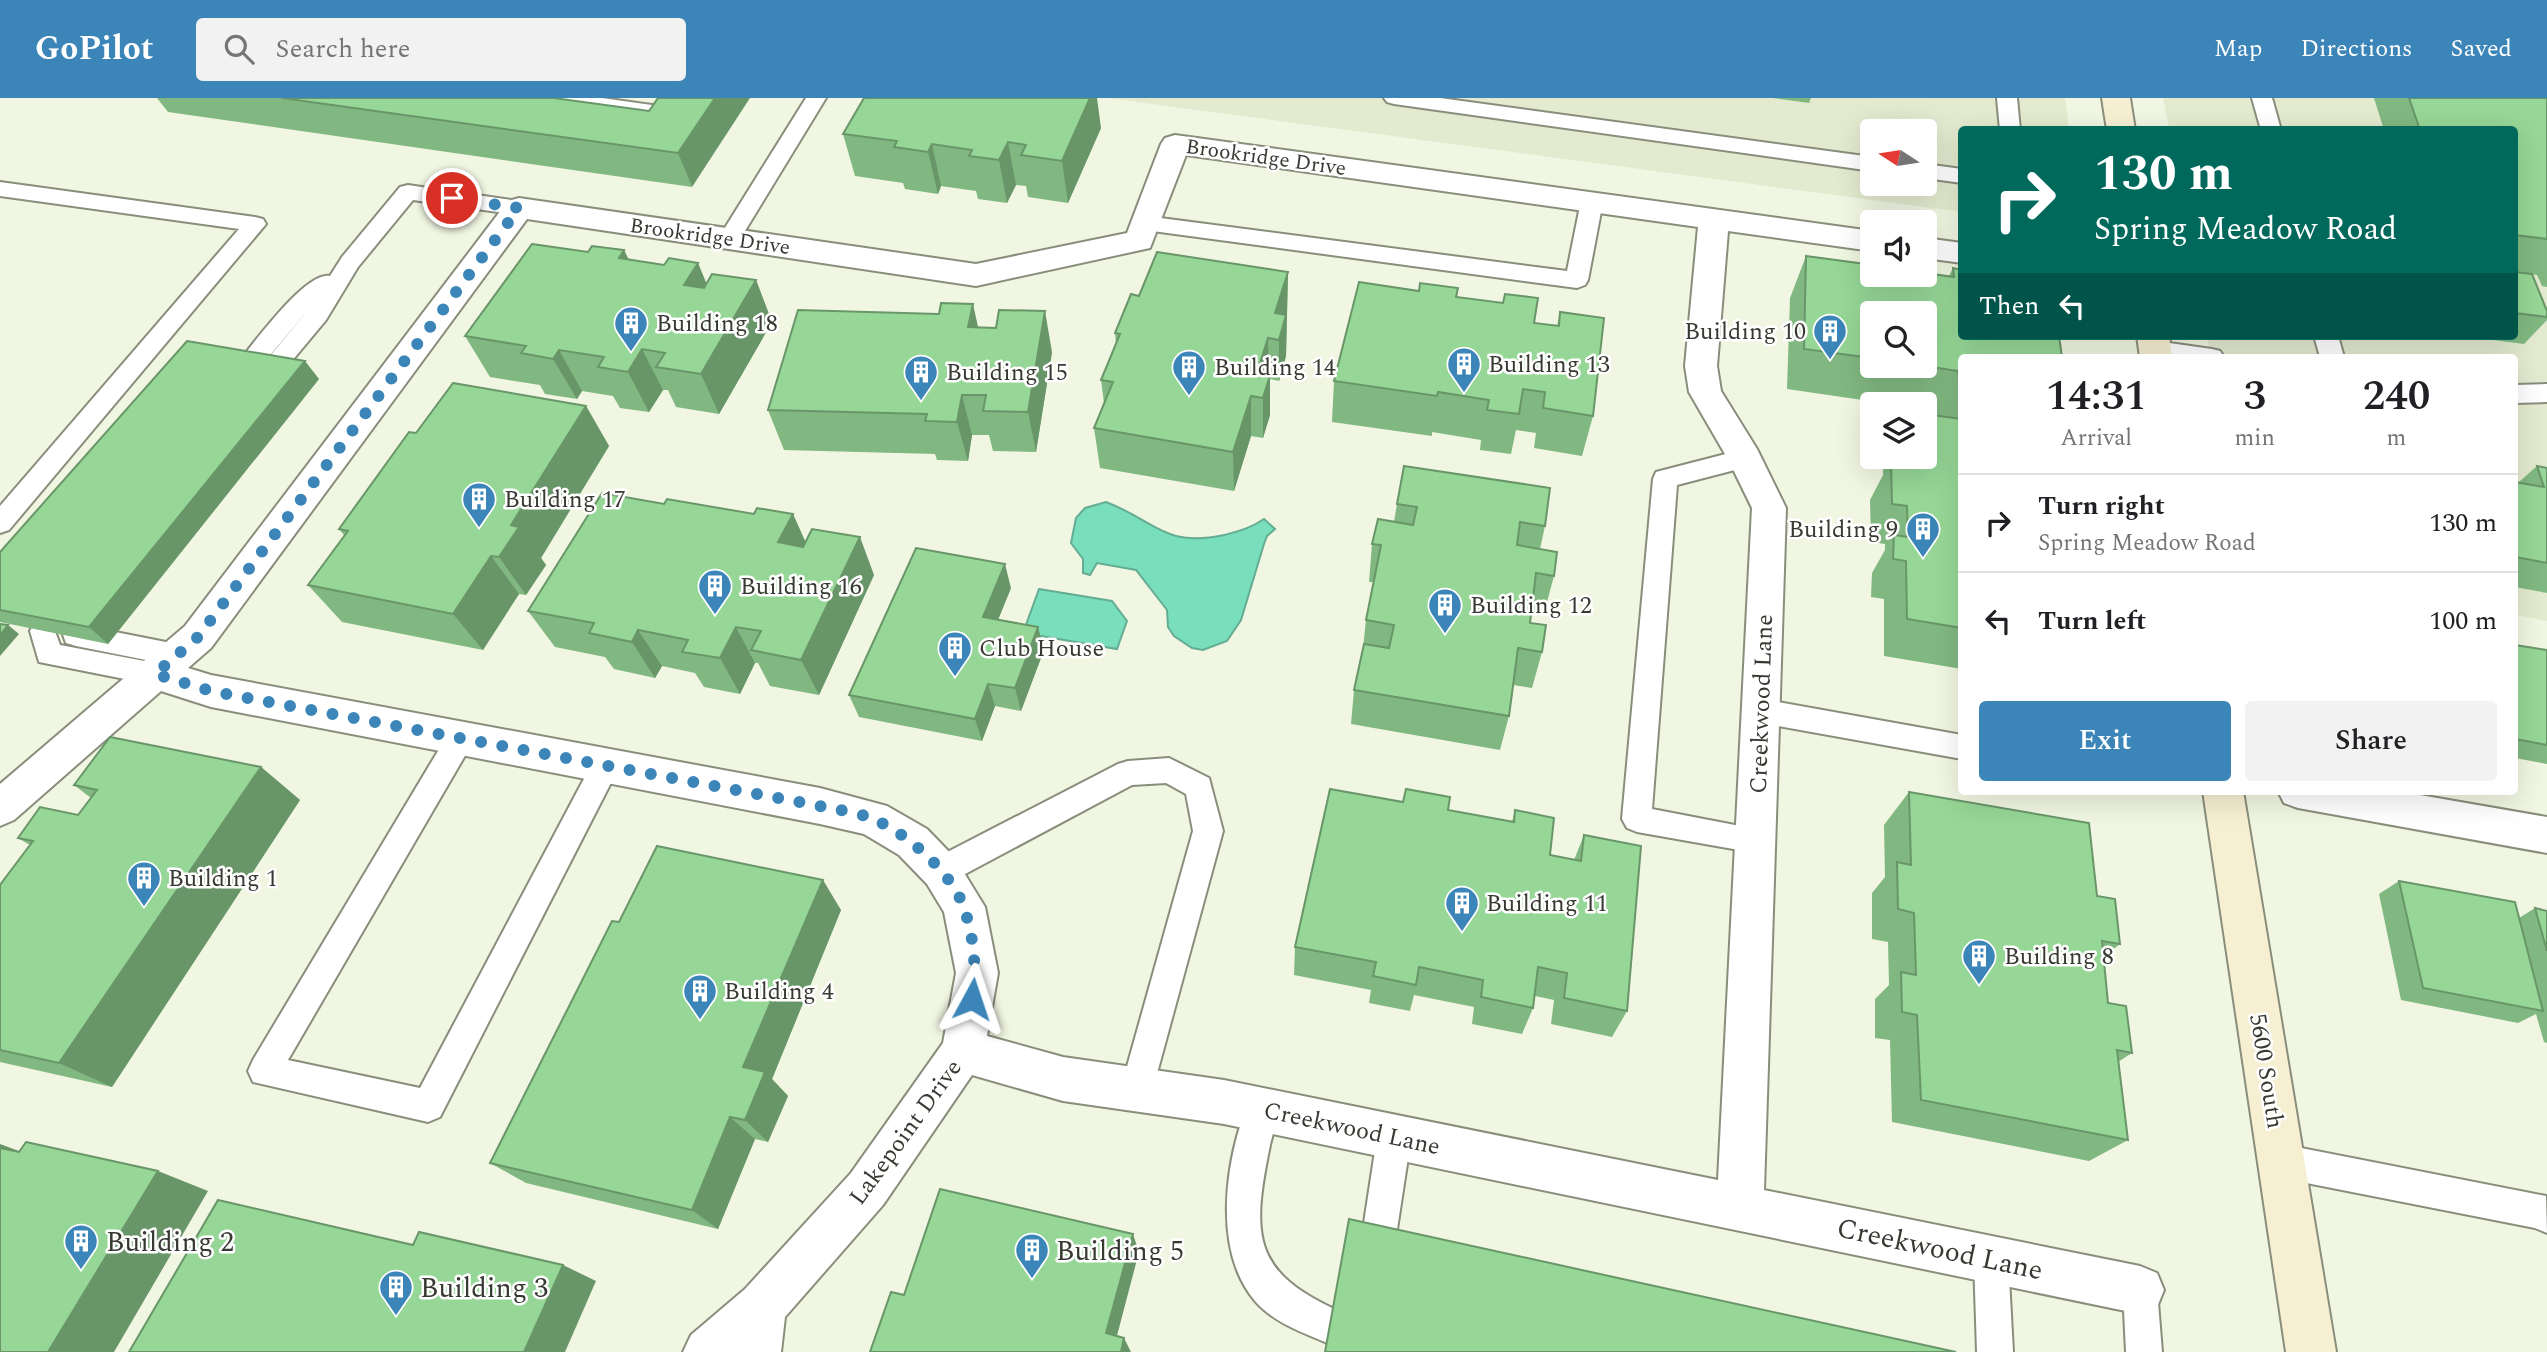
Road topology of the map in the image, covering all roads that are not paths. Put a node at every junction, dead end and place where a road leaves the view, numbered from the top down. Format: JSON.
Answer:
{"nodes":[{"id":1,"x":557,"y":98,"type":"edge"},
{"id":2,"x":675,"y":98,"type":"edge"},
{"id":3,"x":816,"y":98,"type":"edge"},
{"id":4,"x":1394,"y":98,"type":"edge"},
{"id":5,"x":2007,"y":98,"type":"edge"},
{"id":6,"x":2116,"y":98,"type":"edge"},
{"id":7,"x":2262,"y":98,"type":"edge"},
{"id":8,"x":2010,"y":126,"type":"edge"},
{"id":9,"x":2120,"y":126,"type":"edge"},
{"id":10,"x":2270,"y":126,"type":"edge"},
{"id":11,"x":1860,"y":161,"type":"edge"},
{"id":12,"x":1937,"y":173,"type":"edge"},
{"id":13,"x":1958,"y":175,"type":"edge"},
{"id":14,"x":0,"y":189,"type":"edge"},
{"id":15,"x":1592,"y":201,"type":"junction"},
{"id":16,"x":519,"y":208,"type":"junction"},
{"id":17,"x":1714,"y":219,"type":"junction"},
{"id":18,"x":1145,"y":223,"type":"junction"},
{"id":19,"x":729,"y":239,"type":"junction"},
{"id":20,"x":1860,"y":239,"type":"edge"},
{"id":21,"x":1937,"y":250,"type":"edge"},
{"id":22,"x":1958,"y":252,"type":"edge"},
{"id":23,"x":350,"y":262,"type":"junction"},
{"id":24,"x":2154,"y":347,"type":"edge"},
{"id":25,"x":2195,"y":354,"type":"edge"},
{"id":26,"x":247,"y":367,"type":"edge"},
{"id":27,"x":2547,"y":393,"type":"edge"},
{"id":28,"x":2518,"y":394,"type":"edge"},
{"id":29,"x":244,"y":402,"type":"edge"},
{"id":30,"x":1745,"y":458,"type":"junction"},
{"id":31,"x":0,"y":523,"type":"edge"},
{"id":32,"x":71,"y":613,"type":"edge"},
{"id":33,"x":43,"y":631,"type":"edge"},
{"id":34,"x":166,"y":664,"type":"junction"},
{"id":35,"x":1761,"y":711,"type":"junction"},
{"id":36,"x":460,"y":739,"type":"junction"},
{"id":37,"x":1958,"y":746,"type":"edge"},
{"id":38,"x":605,"y":767,"type":"junction"},
{"id":39,"x":2224,"y":795,"type":"edge"},
{"id":40,"x":2321,"y":795,"type":"edge"},
{"id":41,"x":0,"y":808,"type":"edge"},
{"id":42,"x":2547,"y":835,"type":"edge"},
{"id":43,"x":1756,"y":840,"type":"junction"},
{"id":44,"x":941,"y":871,"type":"junction"},
{"id":45,"x":964,"y":1051,"type":"junction"},
{"id":46,"x":1137,"y":1088,"type":"junction"},
{"id":47,"x":1262,"y":1110,"type":"junction"},
{"id":48,"x":1394,"y":1138,"type":"junction"},
{"id":49,"x":2281,"y":1161,"type":"junction"},
{"id":50,"x":1740,"y":1206,"type":"junction"},
{"id":51,"x":2547,"y":1216,"type":"edge"},
{"id":52,"x":1991,"y":1259,"type":"junction"},
{"id":53,"x":1371,"y":1289,"type":"edge"},
{"id":54,"x":2140,"y":1290,"type":"joint"},
{"id":55,"x":1330,"y":1326,"type":"edge"},
{"id":56,"x":759,"y":1329,"type":"edge"},
{"id":57,"x":708,"y":1352,"type":"edge"},
{"id":58,"x":1995,"y":1352,"type":"edge"},
{"id":59,"x":2144,"y":1352,"type":"edge"},
{"id":60,"x":2311,"y":1352,"type":"edge"}],
"edges":[{"from":1,"to":2,"type":"lane"},
{"from":3,"to":19,"type":"lane"},
{"from":4,"to":11,"type":"lane"},
{"from":5,"to":8,"type":"lane"},
{"from":6,"to":9,"type":"main road"},
{"from":7,"to":10,"type":"lane"},
{"from":12,"to":13,"type":"lane"},
{"from":14,"to":31,"type":"lane"},
{"from":15,"to":17,"type":"street","name":"Brookridge Drive"},
{"from":15,"to":18,"type":"street","name":"Brookridge Drive"},
{"from":15,"to":18,"type":"lane"},
{"from":16,"to":19,"type":"street","name":"Brookridge Drive"},
{"from":16,"to":23,"type":"lane"},
{"from":16,"to":34,"type":"street"},
{"from":17,"to":20,"type":"street","name":"Brookridge Drive"},
{"from":17,"to":30,"type":"street","name":"Creekwood Lane"},
{"from":18,"to":19,"type":"street","name":"Brookridge Drive"},
{"from":21,"to":22,"type":"street"},
{"from":23,"to":26,"type":"lane"},
{"from":23,"to":29,"type":"lane"},
{"from":24,"to":25,"type":"lane"},
{"from":27,"to":28,"type":"lane"},
{"from":30,"to":35,"type":"street","name":"Creekwood Lane"},
{"from":30,"to":43,"type":"lane"},
{"from":32,"to":34,"type":"lane"},
{"from":33,"to":34,"type":"lane"},
{"from":34,"to":36,"type":"street","name":"Lakepoint Drive"},
{"from":34,"to":41,"type":"street"},
{"from":35,"to":37,"type":"lane"},
{"from":35,"to":43,"type":"street","name":"Creekwood Lane"},
{"from":36,"to":38,"type":"street","name":"Lakepoint Drive"},
{"from":36,"to":38,"type":"lane"},
{"from":38,"to":44,"type":"street","name":"Lakepoint Drive"},
{"from":39,"to":49,"type":"main road","name":"5600 South"},
{"from":40,"to":42,"type":"street"},
{"from":43,"to":50,"type":"street","name":"Creekwood Lane"},
{"from":44,"to":45,"type":"street","name":"Lakepoint Drive"},
{"from":44,"to":46,"type":"lane"},
{"from":45,"to":46,"type":"street","name":"Creekwood Lane"},
{"from":45,"to":56,"type":"street","name":"Lakepoint Drive"},
{"from":46,"to":47,"type":"street","name":"Creekwood Lane"},
{"from":47,"to":48,"type":"street","name":"Creekwood Lane"},
{"from":47,"to":55,"type":"lane"},
{"from":48,"to":50,"type":"street","name":"Creekwood Lane"},
{"from":48,"to":53,"type":"lane"},
{"from":49,"to":51,"type":"lane"},
{"from":49,"to":60,"type":"main road","name":"5600 South"},
{"from":50,"to":52,"type":"street","name":"Creekwood Lane"},
{"from":52,"to":54,"type":"street","name":"Creekwood Lane"},
{"from":52,"to":58,"type":"lane"},
{"from":54,"to":59,"type":"lane"},
{"from":56,"to":57,"type":"street","name":"Lakepoint Drive"}]}
